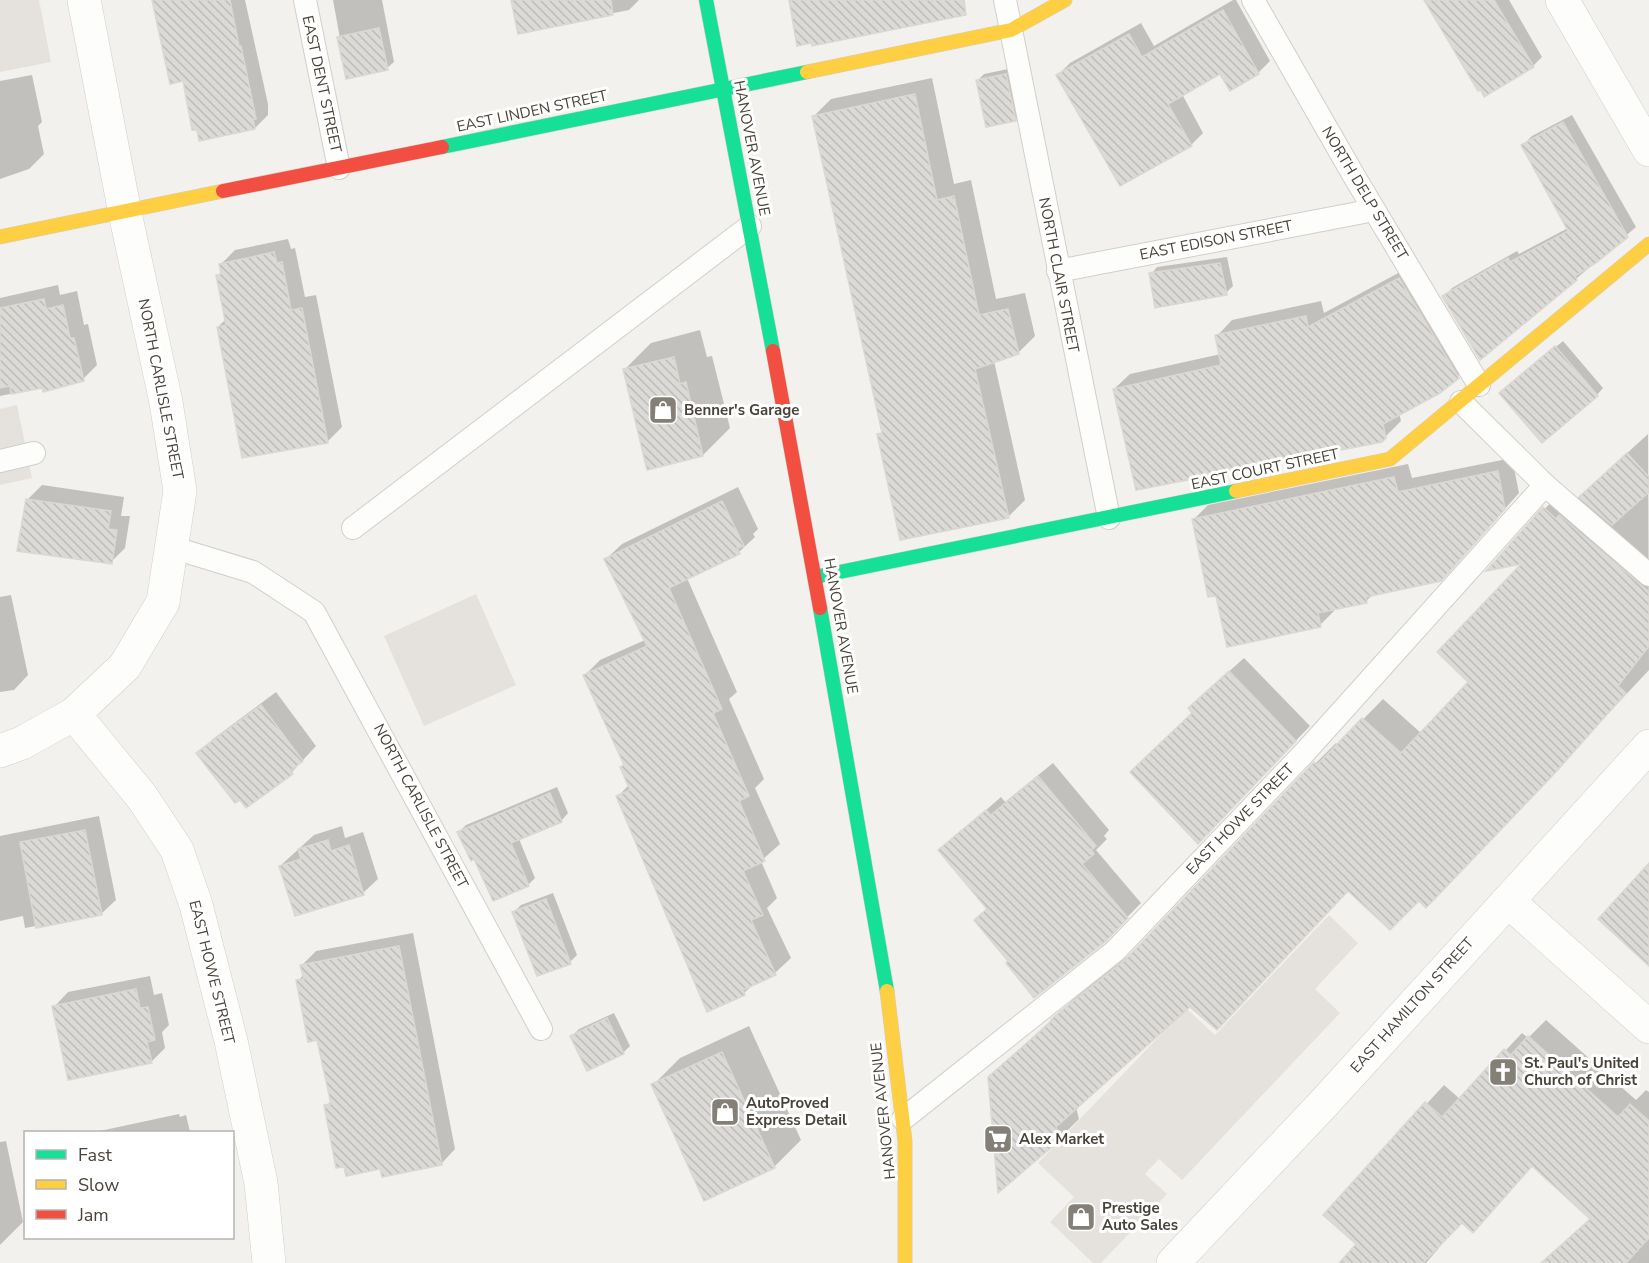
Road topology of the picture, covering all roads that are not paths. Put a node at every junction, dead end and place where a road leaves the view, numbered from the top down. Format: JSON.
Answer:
{"nodes":[{"id":1,"x":84,"y":0,"type":"edge"},
{"id":2,"x":304,"y":0,"type":"edge"},
{"id":3,"x":706,"y":0,"type":"edge"},
{"id":4,"x":1005,"y":0,"type":"edge"},
{"id":5,"x":1065,"y":0,"type":"edge"},
{"id":6,"x":1253,"y":0,"type":"edge"},
{"id":7,"x":1562,"y":0,"type":"edge"},
{"id":8,"x":1011,"y":30,"type":"junction"},
{"id":9,"x":723,"y":88,"type":"junction"},
{"id":10,"x":1649,"y":150,"type":"edge"},
{"id":11,"x":339,"y":168,"type":"junction"},
{"id":12,"x":1374,"y":210,"type":"junction"},
{"id":13,"x":125,"y":213,"type":"junction"},
{"id":14,"x":750,"y":226,"type":"junction"},
{"id":15,"x":0,"y":237,"type":"edge"},
{"id":16,"x":1649,"y":244,"type":"edge"},
{"id":17,"x":1058,"y":271,"type":"junction"},
{"id":18,"x":1479,"y":385,"type":"junction"},
{"id":19,"x":1461,"y":402,"type":"junction"},
{"id":20,"x":34,"y":453,"type":"dead end"},
{"id":21,"x":0,"y":461,"type":"edge"},
{"id":22,"x":1545,"y":485,"type":"junction"},
{"id":23,"x":1109,"y":518,"type":"junction"},
{"id":24,"x":354,"y":528,"type":"dead end"},
{"id":25,"x":171,"y":547,"type":"junction"},
{"id":26,"x":1649,"y":575,"type":"edge"},
{"id":27,"x":815,"y":577,"type":"junction"},
{"id":28,"x":74,"y":714,"type":"junction"},
{"id":29,"x":1649,"y":746,"type":"edge"},
{"id":30,"x":0,"y":751,"type":"edge"},
{"id":31,"x":1508,"y":901,"type":"junction"},
{"id":32,"x":1649,"y":1027,"type":"edge"},
{"id":33,"x":541,"y":1029,"type":"dead end"},
{"id":34,"x":903,"y":1119,"type":"junction"},
{"id":35,"x":269,"y":1263,"type":"edge"},
{"id":36,"x":905,"y":1263,"type":"edge"},
{"id":37,"x":1173,"y":1263,"type":"edge"}],
"edges":[{"from":1,"to":13,"type":"street","name":"NORTH CARLISLE STREET"},
{"from":2,"to":11,"type":"lane","name":"EAST DENT STREET"},
{"from":3,"to":9,"type":"street","name":"HANOVER AVENUE"},
{"from":4,"to":8,"type":"lane","name":"NORTH CLAIR STREET"},
{"from":5,"to":8,"type":"street","name":"EAST LINDEN STREET"},
{"from":6,"to":12,"type":"lane","name":"NORTH DELP STREET"},
{"from":7,"to":10,"type":"street"},
{"from":8,"to":9,"type":"street","name":"EAST LINDEN STREET"},
{"from":8,"to":17,"type":"lane","name":"NORTH CLAIR STREET"},
{"from":9,"to":11,"type":"street","name":"EAST LINDEN STREET"},
{"from":9,"to":14,"type":"street","name":"HANOVER AVENUE"},
{"from":11,"to":13,"type":"street","name":"EAST LINDEN STREET"},
{"from":12,"to":17,"type":"lane","name":"EAST EDISON STREET"},
{"from":12,"to":18,"type":"lane","name":"NORTH DELP STREET"},
{"from":13,"to":15,"type":"street","name":"EAST LINDEN STREET"},
{"from":13,"to":25,"type":"street","name":"NORTH CARLISLE STREET"},
{"from":14,"to":24,"type":"lane"},
{"from":14,"to":27,"type":"street","name":"HANOVER AVENUE"},
{"from":16,"to":18,"type":"street","name":"EAST COURT STREET"},
{"from":17,"to":23,"type":"lane","name":"NORTH CLAIR STREET"},
{"from":18,"to":19,"type":"street","name":"EAST COURT STREET"},
{"from":19,"to":22,"type":"lane"},
{"from":19,"to":23,"type":"street","name":"EAST COURT STREET"},
{"from":20,"to":21,"type":"lane"},
{"from":22,"to":26,"type":"lane"},
{"from":22,"to":34,"type":"lane","name":"EAST HOWE STREET"},
{"from":23,"to":27,"type":"street","name":"EAST COURT STREET"},
{"from":25,"to":28,"type":"street"},
{"from":25,"to":33,"type":"lane","name":"NORTH CARLISLE STREET"},
{"from":27,"to":34,"type":"street","name":"HANOVER AVENUE"},
{"from":28,"to":30,"type":"street"},
{"from":28,"to":35,"type":"street","name":"EAST HOWE STREET"},
{"from":29,"to":31,"type":"street","name":"EAST HAMILTON STREET"},
{"from":31,"to":32,"type":"street"},
{"from":31,"to":37,"type":"street","name":"EAST HAMILTON STREET"},
{"from":34,"to":36,"type":"street","name":"HANOVER AVENUE"}]}
